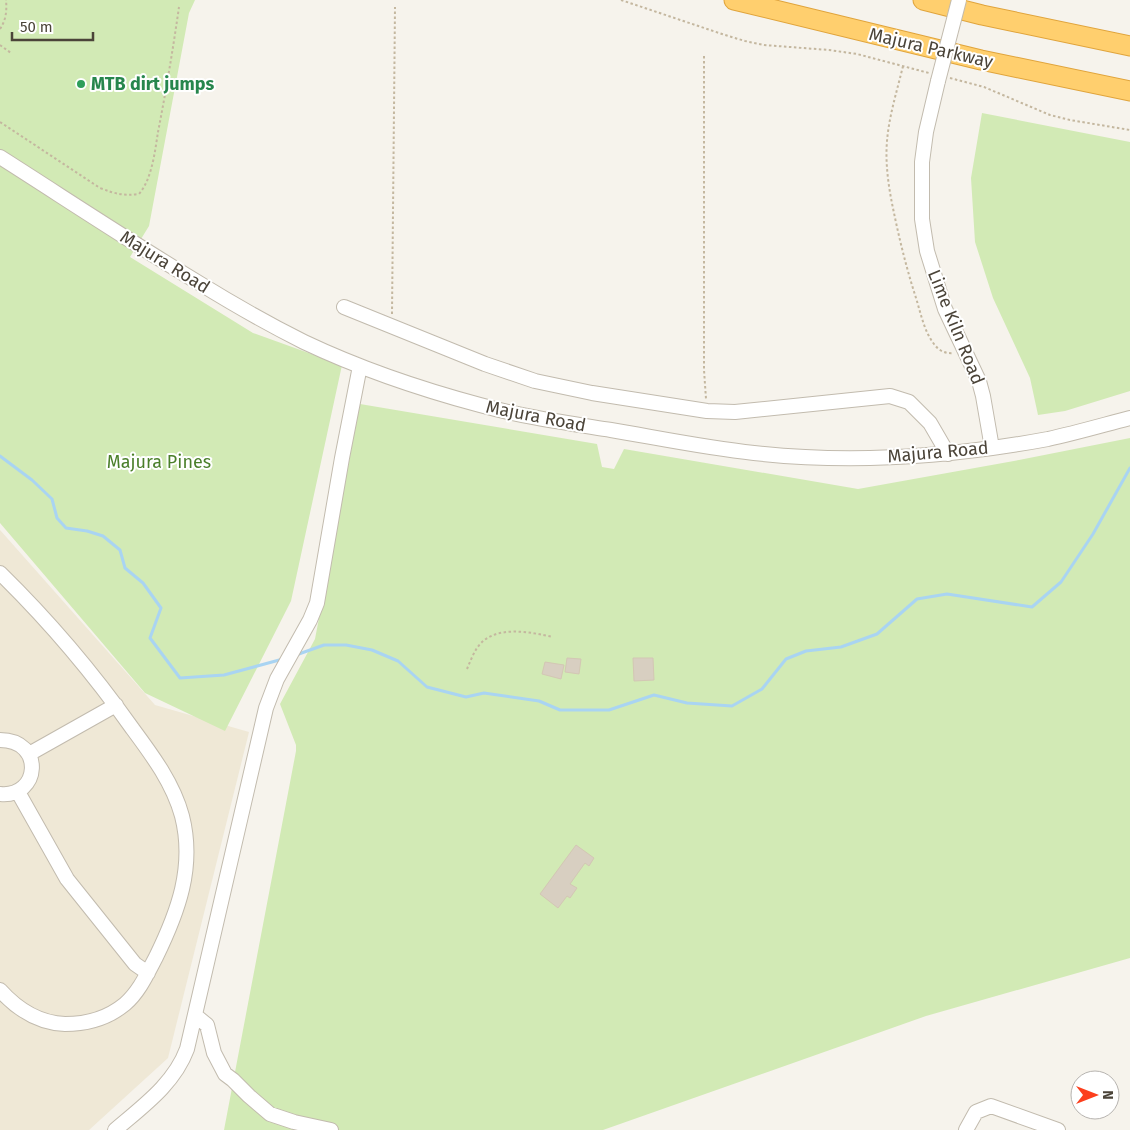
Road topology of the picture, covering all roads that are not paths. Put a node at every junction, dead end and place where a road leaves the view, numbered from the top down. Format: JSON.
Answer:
{"nodes":[{"id":1,"x":734,"y":0,"type":"edge"},
{"id":2,"x":923,"y":0,"type":"edge"},
{"id":3,"x":959,"y":0,"type":"edge"},
{"id":4,"x":1130,"y":46,"type":"edge"},
{"id":5,"x":1130,"y":91,"type":"edge"},
{"id":6,"x":0,"y":157,"type":"edge"},
{"id":7,"x":344,"y":307,"type":"dead end"},
{"id":8,"x":360,"y":366,"type":"junction"},
{"id":9,"x":1130,"y":418,"type":"edge"},
{"id":10,"x":992,"y":448,"type":"junction"},
{"id":11,"x":948,"y":454,"type":"junction"},
{"id":12,"x":0,"y":573,"type":"edge"},
{"id":13,"x":116,"y":705,"type":"junction"},
{"id":14,"x":0,"y":740,"type":"edge"},
{"id":15,"x":29,"y":754,"type":"junction"},
{"id":16,"x":18,"y":792,"type":"junction"},
{"id":17,"x":0,"y":794,"type":"edge"},
{"id":18,"x":148,"y":973,"type":"junction"},
{"id":19,"x":0,"y":990,"type":"edge"},
{"id":20,"x":196,"y":1016,"type":"junction"},
{"id":21,"x":115,"y":1130,"type":"edge"},
{"id":22,"x":331,"y":1130,"type":"edge"},
{"id":23,"x":966,"y":1130,"type":"edge"},
{"id":24,"x":1058,"y":1130,"type":"edge"}],
"edges":[{"from":1,"to":5,"type":"highway","name":"Majura Parkway"},
{"from":2,"to":4,"type":"highway"},
{"from":3,"to":10,"type":"street","name":"Lime Kiln Road","bridge":true},
{"from":6,"to":8,"type":"street","name":"Majura Road"},
{"from":7,"to":11,"type":"street"},
{"from":8,"to":11,"type":"street","name":"Majura Road"},
{"from":8,"to":20,"type":"street"},
{"from":9,"to":10,"type":"street","name":"Majura Road"},
{"from":10,"to":11,"type":"street","name":"Majura Road"},
{"from":12,"to":13,"type":"street"},
{"from":13,"to":15,"type":"street"},
{"from":13,"to":18,"type":"street"},
{"from":14,"to":15,"type":"street"},
{"from":15,"to":16,"type":"street"},
{"from":16,"to":17,"type":"street"},
{"from":16,"to":18,"type":"street"},
{"from":18,"to":19,"type":"street"},
{"from":20,"to":21,"type":"street"},
{"from":20,"to":22,"type":"street"},
{"from":23,"to":24,"type":"street"}]}
